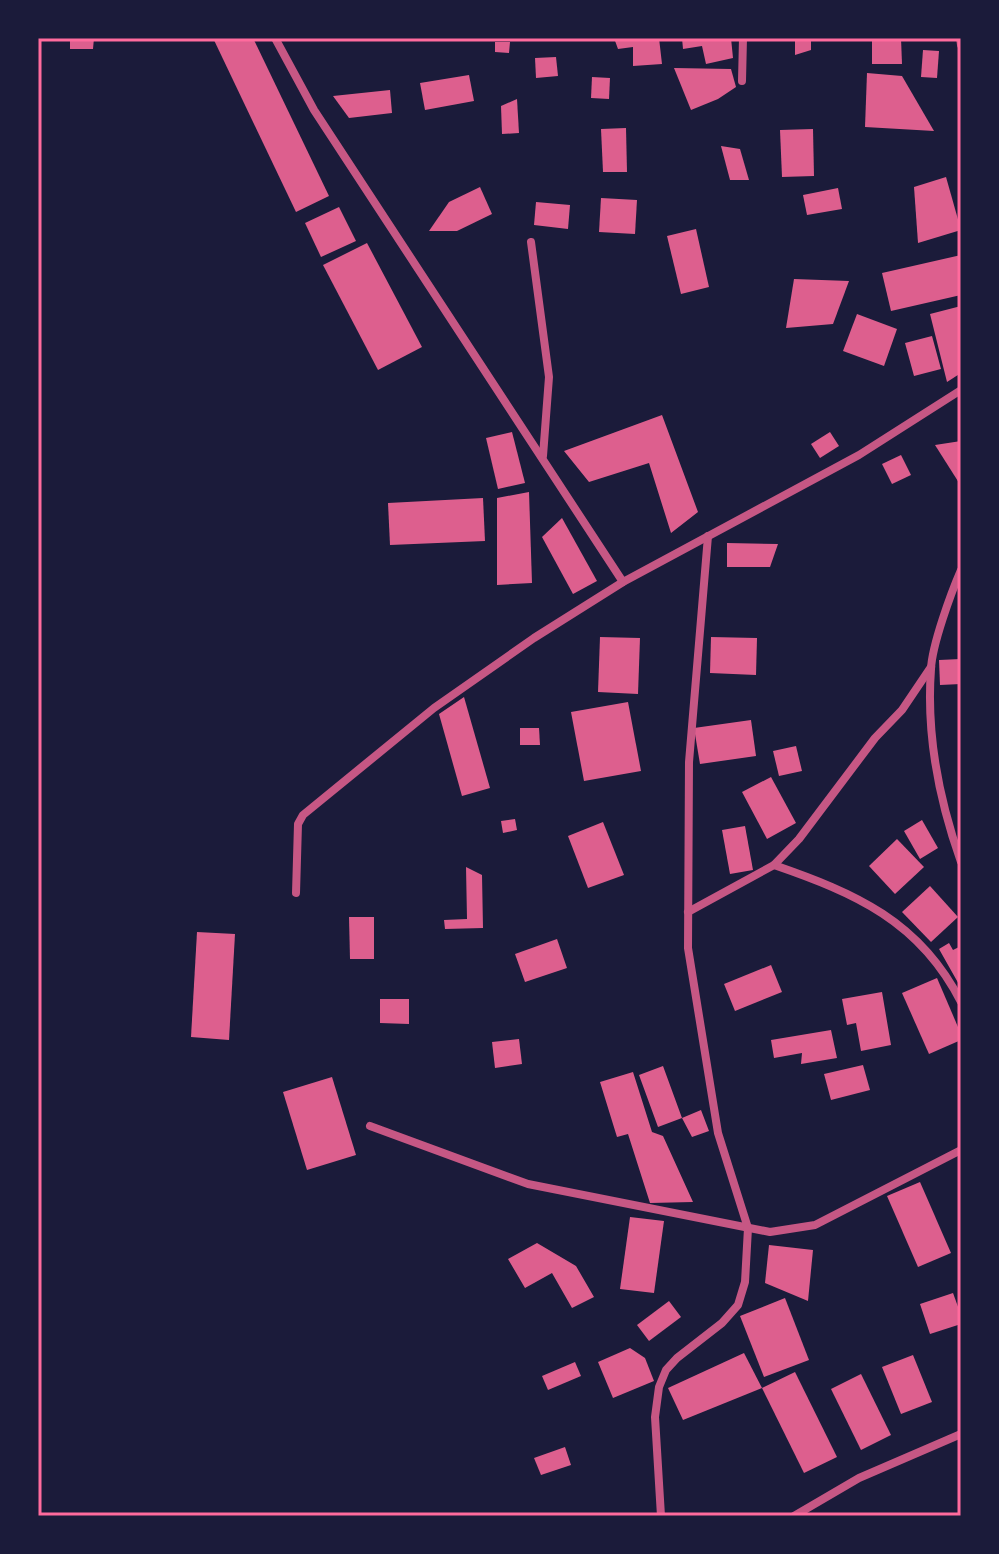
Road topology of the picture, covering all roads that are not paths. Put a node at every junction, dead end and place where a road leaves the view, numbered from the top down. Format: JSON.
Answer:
{"nodes":[{"id":1,"x":275,"y":38,"type":"edge"},
{"id":2,"x":743,"y":38,"type":"edge"},
{"id":3,"x":960,"y":38,"type":"edge"},
{"id":4,"x":961,"y":45,"type":"edge"},
{"id":5,"x":742,"y":81,"type":"dead end"},
{"id":6,"x":531,"y":242,"type":"dead end"},
{"id":7,"x":961,"y":390,"type":"edge"},
{"id":8,"x":543,"y":457,"type":"junction"},
{"id":9,"x":708,"y":536,"type":"junction"},
{"id":10,"x":961,"y":570,"type":"edge"},
{"id":11,"x":623,"y":582,"type":"junction"},
{"id":12,"x":931,"y":667,"type":"junction"},
{"id":13,"x":961,"y":862,"type":"edge"},
{"id":14,"x":774,"y":865,"type":"junction"},
{"id":15,"x":296,"y":893,"type":"dead end"},
{"id":16,"x":688,"y":912,"type":"junction"},
{"id":17,"x":961,"y":1002,"type":"edge"},
{"id":18,"x":370,"y":1126,"type":"dead end"},
{"id":19,"x":961,"y":1150,"type":"edge"},
{"id":20,"x":748,"y":1228,"type":"junction"},
{"id":21,"x":961,"y":1434,"type":"edge"},
{"id":22,"x":661,"y":1516,"type":"edge"},
{"id":23,"x":794,"y":1516,"type":"edge"}],
"edges":[{"from":1,"to":8,"type":"street"},
{"from":2,"to":5,"type":"street"},
{"from":3,"to":4,"type":"street"},
{"from":6,"to":8,"type":"street"},
{"from":7,"to":9,"type":"street"},
{"from":8,"to":11,"type":"street"},
{"from":9,"to":11,"type":"street"},
{"from":9,"to":16,"type":"street"},
{"from":10,"to":12,"type":"street"},
{"from":11,"to":15,"type":"street"},
{"from":12,"to":13,"type":"street"},
{"from":12,"to":14,"type":"street"},
{"from":14,"to":16,"type":"street"},
{"from":14,"to":17,"type":"street"},
{"from":16,"to":20,"type":"street"},
{"from":18,"to":20,"type":"street"},
{"from":19,"to":20,"type":"street"},
{"from":20,"to":22,"type":"street"},
{"from":21,"to":23,"type":"street"}]}
